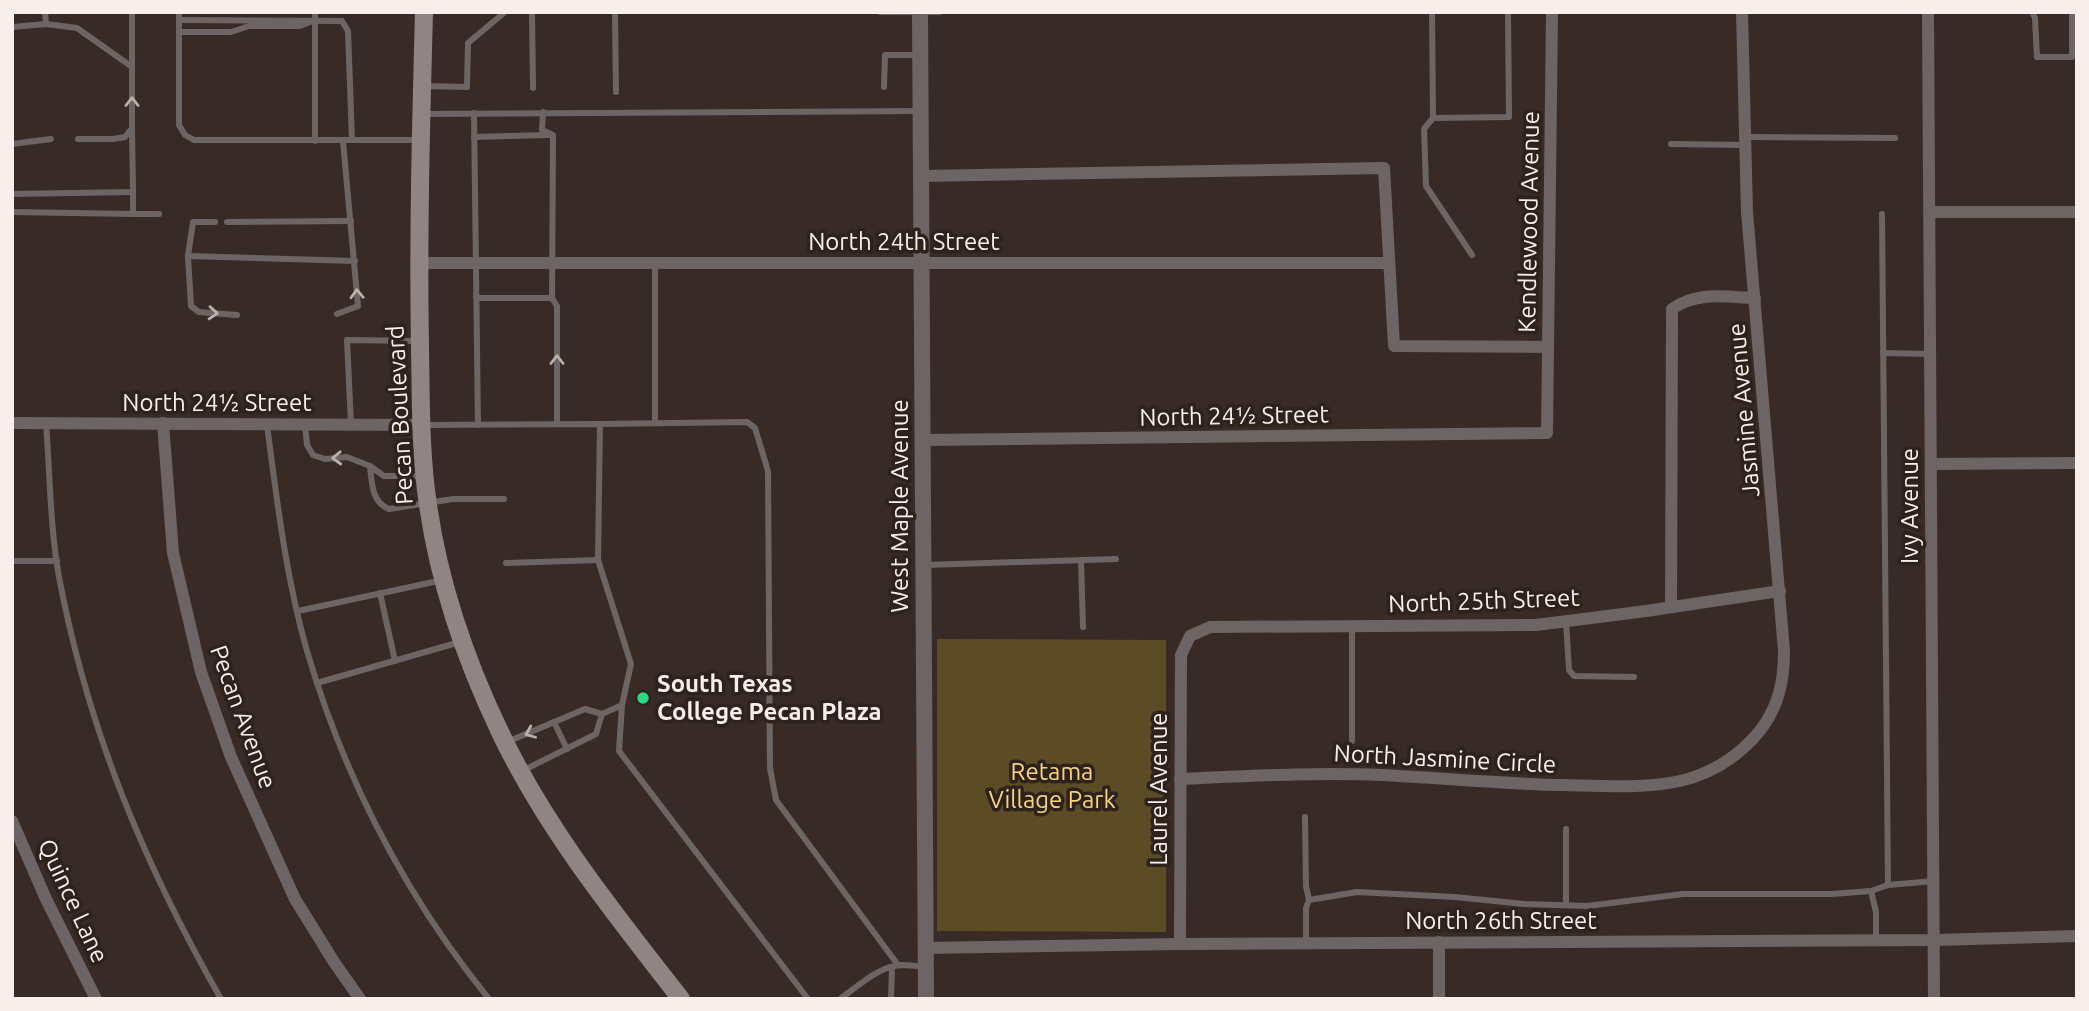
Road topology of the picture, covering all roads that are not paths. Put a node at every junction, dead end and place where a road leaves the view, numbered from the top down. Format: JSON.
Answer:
{"nodes":[{"id":1,"x":46,"y":12,"type":"edge"},
{"id":2,"x":132,"y":12,"type":"edge"},
{"id":3,"x":424,"y":12,"type":"edge"},
{"id":4,"x":505,"y":12,"type":"edge"},
{"id":5,"x":532,"y":12,"type":"edge"},
{"id":6,"x":615,"y":12,"type":"edge"},
{"id":7,"x":880,"y":12,"type":"edge"},
{"id":8,"x":920,"y":12,"type":"edge"},
{"id":9,"x":940,"y":12,"type":"edge"},
{"id":10,"x":1432,"y":12,"type":"edge"},
{"id":11,"x":1508,"y":12,"type":"edge"},
{"id":12,"x":1552,"y":12,"type":"edge"},
{"id":13,"x":1742,"y":12,"type":"edge"},
{"id":14,"x":1928,"y":12,"type":"edge"},
{"id":15,"x":2032,"y":12,"type":"edge"},
{"id":16,"x":2072,"y":12,"type":"edge"},
{"id":17,"x":179,"y":16,"type":"edge"},
{"id":18,"x":315,"y":16,"type":"edge"},
{"id":19,"x":46,"y":24,"type":"junction"},
{"id":20,"x":12,"y":27,"type":"edge"},
{"id":21,"x":179,"y":32,"type":"junction"},
{"id":22,"x":920,"y":55,"type":"junction"},
{"id":23,"x":132,"y":67,"type":"junction"},
{"id":24,"x":422,"y":86,"type":"junction"},
{"id":25,"x":884,"y":86,"type":"dead end"},
{"id":26,"x":533,"y":88,"type":"dead end"},
{"id":27,"x":616,"y":92,"type":"dead end"},
{"id":28,"x":921,"y":111,"type":"junction"},
{"id":29,"x":543,"y":112,"type":"junction"},
{"id":30,"x":474,"y":113,"type":"junction"},
{"id":31,"x":422,"y":114,"type":"junction"},
{"id":32,"x":1433,"y":118,"type":"junction"},
{"id":33,"x":132,"y":128,"type":"junction"},
{"id":34,"x":553,"y":135,"type":"junction"},
{"id":35,"x":474,"y":137,"type":"junction"},
{"id":36,"x":1895,"y":138,"type":"dead end"},
{"id":37,"x":51,"y":139,"type":"dead end"},
{"id":38,"x":78,"y":139,"type":"dead end"},
{"id":39,"x":352,"y":140,"type":"junction"},
{"id":40,"x":421,"y":140,"type":"junction"},
{"id":41,"x":315,"y":141,"type":"junction"},
{"id":42,"x":343,"y":141,"type":"junction"},
{"id":43,"x":1745,"y":141,"type":"junction"},
{"id":44,"x":12,"y":144,"type":"edge"},
{"id":45,"x":1671,"y":144,"type":"dead end"},
{"id":46,"x":922,"y":176,"type":"junction"},
{"id":47,"x":133,"y":192,"type":"junction"},
{"id":48,"x":12,"y":194,"type":"edge"},
{"id":49,"x":12,"y":212,"type":"edge"},
{"id":50,"x":1930,"y":212,"type":"junction"},
{"id":51,"x":2077,"y":212,"type":"edge"},
{"id":52,"x":134,"y":214,"type":"junction"},
{"id":53,"x":159,"y":214,"type":"dead end"},
{"id":54,"x":1882,"y":214,"type":"dead end"},
{"id":55,"x":351,"y":221,"type":"junction"},
{"id":56,"x":215,"y":222,"type":"dead end"},
{"id":57,"x":227,"y":222,"type":"dead end"},
{"id":58,"x":1472,"y":255,"type":"dead end"},
{"id":59,"x":188,"y":256,"type":"junction"},
{"id":60,"x":355,"y":261,"type":"junction"},
{"id":61,"x":923,"y":262,"type":"junction"},
{"id":62,"x":1390,"y":262,"type":"junction"},
{"id":63,"x":418,"y":263,"type":"junction"},
{"id":64,"x":476,"y":263,"type":"junction"},
{"id":65,"x":552,"y":263,"type":"junction"},
{"id":66,"x":655,"y":263,"type":"junction"},
{"id":67,"x":476,"y":298,"type":"junction"},
{"id":68,"x":552,"y":298,"type":"junction"},
{"id":69,"x":1755,"y":298,"type":"junction"},
{"id":70,"x":337,"y":314,"type":"dead end"},
{"id":71,"x":237,"y":315,"type":"dead end"},
{"id":72,"x":420,"y":341,"type":"junction"},
{"id":73,"x":1548,"y":346,"type":"junction"},
{"id":74,"x":1883,"y":353,"type":"junction"},
{"id":75,"x":1930,"y":354,"type":"junction"},
{"id":76,"x":12,"y":423,"type":"edge"},
{"id":77,"x":46,"y":423,"type":"junction"},
{"id":78,"x":163,"y":423,"type":"junction"},
{"id":79,"x":654,"y":423,"type":"junction"},
{"id":80,"x":267,"y":424,"type":"junction"},
{"id":81,"x":557,"y":424,"type":"junction"},
{"id":82,"x":600,"y":424,"type":"junction"},
{"id":83,"x":305,"y":425,"type":"junction"},
{"id":84,"x":351,"y":425,"type":"junction"},
{"id":85,"x":421,"y":425,"type":"junction"},
{"id":86,"x":478,"y":425,"type":"junction"},
{"id":87,"x":1547,"y":433,"type":"joint"},
{"id":88,"x":922,"y":440,"type":"junction"},
{"id":89,"x":2077,"y":463,"type":"edge"},
{"id":90,"x":1931,"y":464,"type":"junction"},
{"id":91,"x":370,"y":466,"type":"junction"},
{"id":92,"x":424,"y":476,"type":"junction"},
{"id":93,"x":504,"y":499,"type":"dead end"},
{"id":94,"x":427,"y":503,"type":"junction"},
{"id":95,"x":1116,"y":559,"type":"dead end"},
{"id":96,"x":598,"y":560,"type":"junction"},
{"id":97,"x":1081,"y":560,"type":"junction"},
{"id":98,"x":12,"y":561,"type":"edge"},
{"id":99,"x":57,"y":561,"type":"junction"},
{"id":100,"x":506,"y":563,"type":"dead end"},
{"id":101,"x":923,"y":565,"type":"junction"},
{"id":102,"x":444,"y":580,"type":"junction"},
{"id":103,"x":1780,"y":591,"type":"junction"},
{"id":104,"x":380,"y":593,"type":"junction"},
{"id":105,"x":1671,"y":607,"type":"junction"},
{"id":106,"x":298,"y":611,"type":"junction"},
{"id":107,"x":1566,"y":621,"type":"junction"},
{"id":108,"x":1352,"y":626,"type":"junction"},
{"id":109,"x":1083,"y":627,"type":"dead end"},
{"id":110,"x":1190,"y":636,"type":"joint"},
{"id":111,"x":463,"y":642,"type":"junction"},
{"id":112,"x":395,"y":661,"type":"junction"},
{"id":113,"x":1634,"y":677,"type":"dead end"},
{"id":114,"x":317,"y":682,"type":"junction"},
{"id":115,"x":622,"y":705,"type":"junction"},
{"id":116,"x":602,"y":714,"type":"junction"},
{"id":117,"x":554,"y":722,"type":"junction"},
{"id":118,"x":1352,"y":741,"type":"dead end"},
{"id":119,"x":505,"y":743,"type":"junction"},
{"id":120,"x":567,"y":748,"type":"junction"},
{"id":121,"x":1705,"y":771,"type":"joint"},
{"id":122,"x":520,"y":772,"type":"junction"},
{"id":123,"x":1180,"y":779,"type":"junction"},
{"id":124,"x":1305,"y":817,"type":"dead end"},
{"id":125,"x":12,"y":821,"type":"edge"},
{"id":126,"x":1566,"y":829,"type":"dead end"},
{"id":127,"x":1934,"y":881,"type":"junction"},
{"id":128,"x":1888,"y":885,"type":"junction"},
{"id":129,"x":1871,"y":891,"type":"junction"},
{"id":130,"x":1309,"y":900,"type":"junction"},
{"id":131,"x":1566,"y":905,"type":"junction"},
{"id":132,"x":2077,"y":936,"type":"edge"},
{"id":133,"x":1935,"y":940,"type":"junction"},
{"id":134,"x":1876,"y":941,"type":"junction"},
{"id":135,"x":1439,"y":942,"type":"junction"},
{"id":136,"x":1306,"y":943,"type":"junction"},
{"id":137,"x":1180,"y":944,"type":"junction"},
{"id":138,"x":925,"y":948,"type":"junction"},
{"id":139,"x":895,"y":966,"type":"junction"},
{"id":140,"x":925,"y":967,"type":"junction"},
{"id":141,"x":96,"y":999,"type":"edge"},
{"id":142,"x":221,"y":999,"type":"edge"},
{"id":143,"x":360,"y":999,"type":"edge"},
{"id":144,"x":489,"y":999,"type":"edge"},
{"id":145,"x":681,"y":999,"type":"edge"},
{"id":146,"x":808,"y":999,"type":"edge"},
{"id":147,"x":840,"y":999,"type":"edge"},
{"id":148,"x":891,"y":999,"type":"edge"},
{"id":149,"x":926,"y":999,"type":"edge"},
{"id":150,"x":1440,"y":999,"type":"edge"},
{"id":151,"x":1934,"y":999,"type":"edge"}],
"edges":[{"from":1,"to":19,"type":"lane"},
{"from":2,"to":23,"type":"lane"},
{"from":3,"to":24,"type":"main road","name":"Pecan Boulevard"},
{"from":4,"to":24,"type":"lane"},
{"from":5,"to":26,"type":"lane"},
{"from":6,"to":27,"type":"lane"},
{"from":7,"to":8,"type":"lane"},
{"from":8,"to":9,"type":"lane"},
{"from":8,"to":22,"type":"street","name":"West Maple Avenue"},
{"from":10,"to":32,"type":"lane"},
{"from":11,"to":32,"type":"lane"},
{"from":12,"to":73,"type":"street","name":"Kendlewood Avenue"},
{"from":13,"to":43,"type":"street","name":"Jasmine Avenue"},
{"from":14,"to":50,"type":"street","name":"Ivy Avenue"},
{"from":15,"to":16,"type":"lane"},
{"from":17,"to":18,"type":"lane"},
{"from":17,"to":21,"type":"lane"},
{"from":18,"to":21,"type":"lane"},
{"from":18,"to":39,"type":"lane"},
{"from":18,"to":41,"type":"lane"},
{"from":19,"to":20,"type":"lane"},
{"from":19,"to":23,"type":"lane"},
{"from":21,"to":41,"type":"lane"},
{"from":22,"to":25,"type":"lane"},
{"from":22,"to":28,"type":"street","name":"West Maple Avenue"},
{"from":33,"to":23,"type":"lane","one_way":true},
{"from":24,"to":31,"type":"main road","name":"Pecan Boulevard"},
{"from":28,"to":29,"type":"lane"},
{"from":28,"to":46,"type":"street","name":"West Maple Avenue"},
{"from":29,"to":30,"type":"lane"},
{"from":29,"to":34,"type":"lane"},
{"from":30,"to":31,"type":"lane"},
{"from":30,"to":35,"type":"lane"},
{"from":31,"to":40,"type":"main road","name":"Pecan Boulevard"},
{"from":32,"to":58,"type":"lane"},
{"from":33,"to":38,"type":"lane"},
{"from":33,"to":47,"type":"lane"},
{"from":34,"to":35,"type":"lane"},
{"from":34,"to":65,"type":"lane"},
{"from":35,"to":64,"type":"lane"},
{"from":36,"to":43,"type":"lane"},
{"from":37,"to":44,"type":"lane"},
{"from":39,"to":40,"type":"lane"},
{"from":39,"to":42,"type":"lane"},
{"from":40,"to":63,"type":"main road","name":"Pecan Boulevard"},
{"from":41,"to":42,"type":"lane"},
{"from":42,"to":55,"type":"lane"},
{"from":43,"to":45,"type":"lane"},
{"from":43,"to":69,"type":"street","name":"Jasmine Avenue"},
{"from":46,"to":61,"type":"street","name":"West Maple Avenue"},
{"from":46,"to":62,"type":"street"},
{"from":47,"to":48,"type":"lane"},
{"from":47,"to":52,"type":"lane"},
{"from":49,"to":52,"type":"lane"},
{"from":50,"to":51,"type":"street"},
{"from":50,"to":75,"type":"street","name":"Ivy Avenue"},
{"from":52,"to":53,"type":"lane"},
{"from":54,"to":74,"type":"lane"},
{"from":55,"to":57,"type":"lane"},
{"from":55,"to":60,"type":"lane"},
{"from":56,"to":59,"type":"lane"},
{"from":59,"to":60,"type":"lane"},
{"from":59,"to":71,"type":"lane","one_way":true},
{"from":70,"to":60,"type":"lane","one_way":true},
{"from":61,"to":62,"type":"street","name":"North 24th Street"},
{"from":61,"to":66,"type":"street","name":"North 24th Street"},
{"from":61,"to":88,"type":"street","name":"West Maple Avenue"},
{"from":62,"to":73,"type":"street"},
{"from":63,"to":64,"type":"street","name":"North 24th Street"},
{"from":63,"to":72,"type":"main road","name":"Pecan Boulevard"},
{"from":64,"to":65,"type":"street","name":"North 24th Street"},
{"from":64,"to":67,"type":"lane"},
{"from":65,"to":66,"type":"street","name":"North 24th Street"},
{"from":65,"to":68,"type":"lane"},
{"from":66,"to":79,"type":"lane"},
{"from":67,"to":68,"type":"lane"},
{"from":67,"to":86,"type":"lane"},
{"from":81,"to":68,"type":"lane","one_way":true},
{"from":69,"to":103,"type":"street","name":"Jasmine Avenue"},
{"from":69,"to":105,"type":"street"},
{"from":72,"to":84,"type":"lane"},
{"from":72,"to":85,"type":"main road","name":"Pecan Boulevard"},
{"from":73,"to":87,"type":"street","name":"Kendlewood Avenue"},
{"from":74,"to":75,"type":"lane"},
{"from":74,"to":128,"type":"lane"},
{"from":75,"to":90,"type":"street","name":"Ivy Avenue"},
{"from":76,"to":77,"type":"street","name":"North 24½ Street"},
{"from":77,"to":78,"type":"street","name":"North 24½ Street"},
{"from":77,"to":99,"type":"lane"},
{"from":78,"to":80,"type":"street","name":"North 24½ Street"},
{"from":78,"to":143,"type":"street","name":"Pecan Avenue"},
{"from":79,"to":82,"type":"lane"},
{"from":79,"to":139,"type":"lane"},
{"from":80,"to":83,"type":"street","name":"North 24½ Street"},
{"from":80,"to":106,"type":"lane"},
{"from":81,"to":82,"type":"lane"},
{"from":81,"to":86,"type":"lane"},
{"from":82,"to":96,"type":"lane"},
{"from":83,"to":84,"type":"street","name":"North 24½ Street"},
{"from":91,"to":83,"type":"lane","one_way":true},
{"from":84,"to":85,"type":"street","name":"North 24½ Street"},
{"from":85,"to":86,"type":"lane"},
{"from":85,"to":92,"type":"main road","name":"Pecan Boulevard"},
{"from":87,"to":88,"type":"street","name":"North 24½ Street"},
{"from":88,"to":101,"type":"street","name":"West Maple Avenue"},
{"from":89,"to":90,"type":"street"},
{"from":90,"to":127,"type":"street","name":"Ivy Avenue"},
{"from":91,"to":92,"type":"lane"},
{"from":91,"to":94,"type":"lane"},
{"from":92,"to":94,"type":"main road","name":"Pecan Boulevard"},
{"from":93,"to":94,"type":"lane"},
{"from":94,"to":102,"type":"main road","name":"Pecan Boulevard"},
{"from":95,"to":97,"type":"lane"},
{"from":96,"to":100,"type":"lane"},
{"from":96,"to":115,"type":"lane"},
{"from":97,"to":101,"type":"lane"},
{"from":97,"to":109,"type":"lane"},
{"from":98,"to":99,"type":"lane"},
{"from":99,"to":142,"type":"lane"},
{"from":101,"to":138,"type":"street","name":"West Maple Avenue"},
{"from":102,"to":104,"type":"lane"},
{"from":102,"to":111,"type":"main road","name":"Pecan Boulevard"},
{"from":103,"to":105,"type":"street","name":"North 25th Street"},
{"from":103,"to":121,"type":"street","name":"Jasmine Avenue"},
{"from":104,"to":106,"type":"lane"},
{"from":104,"to":112,"type":"lane"},
{"from":105,"to":107,"type":"street","name":"North 25th Street"},
{"from":106,"to":114,"type":"lane"},
{"from":107,"to":108,"type":"street","name":"North 25th Street"},
{"from":107,"to":113,"type":"lane"},
{"from":108,"to":110,"type":"street","name":"North 25th Street"},
{"from":108,"to":118,"type":"lane"},
{"from":110,"to":123,"type":"street","name":"Laurel Avenue"},
{"from":111,"to":112,"type":"lane"},
{"from":111,"to":119,"type":"main road","name":"Pecan Boulevard"},
{"from":112,"to":114,"type":"lane"},
{"from":114,"to":144,"type":"lane"},
{"from":115,"to":116,"type":"lane"},
{"from":115,"to":146,"type":"lane"},
{"from":116,"to":117,"type":"lane"},
{"from":116,"to":120,"type":"lane"},
{"from":117,"to":119,"type":"lane","one_way":true},
{"from":117,"to":120,"type":"lane"},
{"from":119,"to":122,"type":"main road","name":"Pecan Boulevard"},
{"from":120,"to":122,"type":"lane"},
{"from":121,"to":123,"type":"street","name":"North Jasmine Circle"},
{"from":122,"to":145,"type":"main road","name":"Pecan Boulevard"},
{"from":123,"to":137,"type":"street","name":"Laurel Avenue"},
{"from":124,"to":130,"type":"lane"},
{"from":125,"to":141,"type":"street","name":"Quince Lane"},
{"from":126,"to":131,"type":"lane"},
{"from":127,"to":128,"type":"lane"},
{"from":127,"to":133,"type":"street","name":"Ivy Avenue"},
{"from":128,"to":129,"type":"lane"},
{"from":129,"to":131,"type":"lane"},
{"from":129,"to":134,"type":"lane"},
{"from":130,"to":131,"type":"lane"},
{"from":130,"to":136,"type":"lane"},
{"from":132,"to":133,"type":"street","name":"North 26th Street"},
{"from":133,"to":134,"type":"street","name":"North 26th Street"},
{"from":133,"to":151,"type":"street","name":"Ivy Avenue"},
{"from":134,"to":135,"type":"street","name":"North 26th Street"},
{"from":135,"to":136,"type":"street","name":"North 26th Street"},
{"from":135,"to":150,"type":"street"},
{"from":136,"to":137,"type":"street","name":"North 26th Street"},
{"from":137,"to":138,"type":"street","name":"North 26th Street"},
{"from":138,"to":140,"type":"street","name":"West Maple Avenue"},
{"from":139,"to":140,"type":"lane"},
{"from":139,"to":147,"type":"lane"},
{"from":139,"to":148,"type":"lane"},
{"from":140,"to":149,"type":"street","name":"West Maple Avenue"}]}
